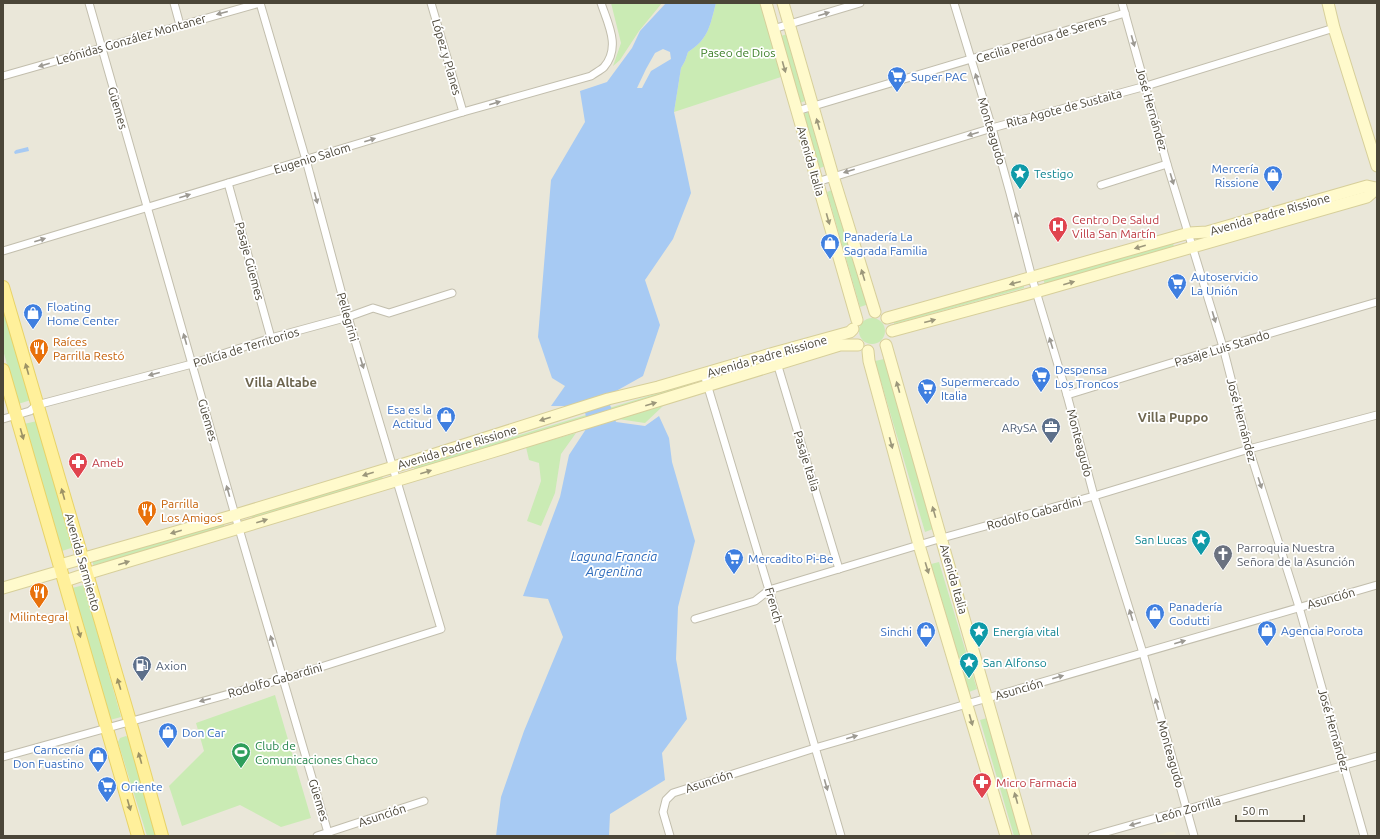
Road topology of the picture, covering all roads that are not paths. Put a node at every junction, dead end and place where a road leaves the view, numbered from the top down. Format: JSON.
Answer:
{"nodes":[{"id":1,"x":88,"y":3,"type":"edge"},
{"id":2,"x":174,"y":3,"type":"edge"},
{"id":3,"x":260,"y":3,"type":"edge"},
{"id":4,"x":431,"y":3,"type":"edge"},
{"id":5,"x":601,"y":3,"type":"edge"},
{"id":6,"x":766,"y":3,"type":"edge"},
{"id":7,"x":784,"y":3,"type":"edge"},
{"id":8,"x":860,"y":3,"type":"edge"},
{"id":9,"x":954,"y":3,"type":"edge"},
{"id":10,"x":1122,"y":3,"type":"edge"},
{"id":11,"x":1328,"y":3,"type":"edge"},
{"id":12,"x":1125,"y":13,"type":"junction"},
{"id":13,"x":789,"y":24,"type":"junction"},
{"id":14,"x":180,"y":25,"type":"junction"},
{"id":15,"x":1334,"y":28,"type":"junction"},
{"id":16,"x":773,"y":29,"type":"junction"},
{"id":17,"x":101,"y":48,"type":"junction"},
{"id":18,"x":971,"y":60,"type":"junction"},
{"id":19,"x":3,"y":76,"type":"edge"},
{"id":20,"x":1146,"y":86,"type":"junction"},
{"id":21,"x":812,"y":106,"type":"junction"},
{"id":22,"x":797,"y":111,"type":"junction"},
{"id":23,"x":463,"y":112,"type":"junction"},
{"id":24,"x":992,"y":128,"type":"junction"},
{"id":25,"x":306,"y":160,"type":"junction"},
{"id":26,"x":1167,"y":164,"type":"junction"},
{"id":27,"x":1377,"y":166,"type":"edge"},
{"id":28,"x":833,"y":176,"type":"junction"},
{"id":29,"x":817,"y":182,"type":"junction"},
{"id":30,"x":228,"y":183,"type":"junction"},
{"id":31,"x":1101,"y":185,"type":"dead end"},
{"id":32,"x":1377,"y":188,"type":"edge"},
{"id":33,"x":148,"y":208,"type":"junction"},
{"id":34,"x":1189,"y":233,"type":"junction"},
{"id":35,"x":1193,"y":247,"type":"junction"},
{"id":36,"x":3,"y":251,"type":"edge"},
{"id":37,"x":1032,"y":278,"type":"junction"},
{"id":38,"x":3,"y":287,"type":"edge"},
{"id":39,"x":1036,"y":292,"type":"junction"},
{"id":40,"x":452,"y":293,"type":"dead end"},
{"id":41,"x":1377,"y":302,"type":"edge"},
{"id":42,"x":875,"y":312,"type":"junction"},
{"id":43,"x":348,"y":317,"type":"junction"},
{"id":44,"x":886,"y":318,"type":"junction"},
{"id":45,"x":855,"y":324,"type":"junction"},
{"id":46,"x":892,"y":331,"type":"junction"},
{"id":47,"x":271,"y":338,"type":"junction"},
{"id":48,"x":858,"y":345,"type":"junction"},
{"id":49,"x":886,"y":346,"type":"junction"},
{"id":50,"x":1222,"y":347,"type":"junction"},
{"id":51,"x":868,"y":351,"type":"junction"},
{"id":52,"x":774,"y":353,"type":"junction"},
{"id":53,"x":192,"y":364,"type":"junction"},
{"id":54,"x":778,"y":365,"type":"junction"},
{"id":55,"x":3,"y":370,"type":"edge"},
{"id":56,"x":704,"y":374,"type":"junction"},
{"id":57,"x":708,"y":387,"type":"junction"},
{"id":58,"x":1067,"y":395,"type":"junction"},
{"id":59,"x":37,"y":405,"type":"junction"},
{"id":60,"x":1377,"y":415,"type":"edge"},
{"id":61,"x":16,"y":416,"type":"junction"},
{"id":62,"x":3,"y":419,"type":"edge"},
{"id":63,"x":1249,"y":450,"type":"junction"},
{"id":64,"x":393,"y":466,"type":"junction"},
{"id":65,"x":397,"y":481,"type":"junction"},
{"id":66,"x":1094,"y":496,"type":"junction"},
{"id":67,"x":235,"y":515,"type":"junction"},
{"id":68,"x":239,"y":528,"type":"junction"},
{"id":69,"x":942,"y":538,"type":"junction"},
{"id":70,"x":919,"y":545,"type":"junction"},
{"id":71,"x":82,"y":559,"type":"junction"},
{"id":72,"x":839,"y":569,"type":"junction"},
{"id":73,"x":62,"y":573,"type":"junction"},
{"id":74,"x":86,"y":574,"type":"junction"},
{"id":75,"x":1377,"y":584,"type":"edge"},
{"id":76,"x":3,"y":588,"type":"edge"},
{"id":77,"x":769,"y":590,"type":"junction"},
{"id":78,"x":1299,"y":608,"type":"junction"},
{"id":79,"x":695,"y":619,"type":"dead end"},
{"id":80,"x":441,"y":629,"type":"joint"},
{"id":81,"x":1143,"y":653,"type":"junction"},
{"id":82,"x":283,"y":678,"type":"junction"},
{"id":83,"x":987,"y":698,"type":"junction"},
{"id":84,"x":967,"y":704,"type":"junction"},
{"id":85,"x":130,"y":721,"type":"junction"},
{"id":86,"x":107,"y":727,"type":"junction"},
{"id":87,"x":815,"y":748,"type":"junction"},
{"id":88,"x":1377,"y":756,"type":"edge"},
{"id":89,"x":3,"y":757,"type":"edge"},
{"id":90,"x":1344,"y":766,"type":"junction"},
{"id":91,"x":424,"y":801,"type":"dead end"},
{"id":92,"x":1186,"y":809,"type":"junction"},
{"id":93,"x":329,"y":834,"type":"edge"},
{"id":94,"x":138,"y":836,"type":"edge"},
{"id":95,"x":162,"y":836,"type":"edge"},
{"id":96,"x":317,"y":836,"type":"edge"},
{"id":97,"x":670,"y":836,"type":"edge"},
{"id":98,"x":841,"y":836,"type":"edge"},
{"id":99,"x":1006,"y":836,"type":"edge"},
{"id":100,"x":1026,"y":836,"type":"edge"},
{"id":101,"x":1092,"y":836,"type":"edge"},
{"id":102,"x":1194,"y":836,"type":"edge"},
{"id":103,"x":1364,"y":836,"type":"edge"}],
"edges":[{"from":1,"to":17,"type":"street","name":"Güemes"},
{"from":2,"to":14,"type":"street"},
{"from":3,"to":14,"type":"street","name":"Leónidas González Montaner","one_way":true},
{"from":3,"to":25,"type":"street","name":"Pellegrini"},
{"from":4,"to":23,"type":"street","name":"López y Planes"},
{"from":23,"to":5,"type":"street","name":"Eugenio Salom","one_way":true},
{"from":6,"to":16,"type":"main road","name":"Avenida Italia"},
{"from":7,"to":13,"type":"main road","name":"Avenida Italia"},
{"from":13,"to":8,"type":"street","one_way":true},
{"from":9,"to":18,"type":"street","name":"Monteagudo"},
{"from":10,"to":12,"type":"street","name":"José Hernández"},
{"from":11,"to":15,"type":"main road"},
{"from":12,"to":18,"type":"street","name":"Cecilia Perdora de Serens"},
{"from":12,"to":20,"type":"street","name":"José Hernández","one_way":true},
{"from":13,"to":16,"type":"street"},
{"from":13,"to":21,"type":"main road","name":"Avenida Italia"},
{"from":14,"to":17,"type":"street","name":"Leónidas González Montaner"},
{"from":15,"to":20,"type":"street","name":"Rita Agote de Sustaita"},
{"from":15,"to":27,"type":"main road"},
{"from":16,"to":22,"type":"main road","name":"Avenida Italia","one_way":true},
{"from":17,"to":19,"type":"street","name":"Leónidas González Montaner","one_way":true},
{"from":17,"to":33,"type":"street","name":"Güemes"},
{"from":18,"to":21,"type":"street","name":"Cecilia Perdora de Serens"},
{"from":24,"to":18,"type":"street","name":"Monteagudo","one_way":true},
{"from":20,"to":24,"type":"street","name":"Rita Agote de Sustaita"},
{"from":20,"to":26,"type":"street","name":"José Hernández"},
{"from":21,"to":22,"type":"street","name":"Cecilia Perdora de Serens"},
{"from":28,"to":21,"type":"main road","name":"Avenida Italia","one_way":true},
{"from":22,"to":29,"type":"main road","name":"Avenida Italia"},
{"from":25,"to":23,"type":"street","name":"Eugenio Salom","one_way":true},
{"from":24,"to":28,"type":"street","name":"Rita Agote de Sustaita","one_way":true},
{"from":37,"to":24,"type":"street","name":"Monteagudo","one_way":true},
{"from":25,"to":30,"type":"street","name":"Eugenio Salom"},
{"from":25,"to":43,"type":"street","name":"Pellegrini","one_way":true},
{"from":26,"to":31,"type":"street"},
{"from":26,"to":34,"type":"street","name":"José Hernández","one_way":true},
{"from":28,"to":29,"type":"street","name":"Rita Agote de Sustaita"},
{"from":42,"to":28,"type":"main road","name":"Avenida Italia","one_way":true},
{"from":29,"to":45,"type":"main road","name":"Avenida Italia","one_way":true},
{"from":33,"to":30,"type":"street","name":"Eugenio Salom","one_way":true},
{"from":30,"to":47,"type":"street","name":"Pasaje Güemes"},
{"from":32,"to":34,"type":"main road","name":"Avenida Padre Rissione"},
{"from":32,"to":35,"type":"main road","name":"Avenida Padre Rissione"},
{"from":36,"to":33,"type":"street","name":"Eugenio Salom","one_way":true},
{"from":53,"to":33,"type":"street","name":"Güemes","one_way":true},
{"from":34,"to":35,"type":"street","name":"José Hernández"},
{"from":34,"to":37,"type":"main road","name":"Avenida Padre Rissione","one_way":true},
{"from":39,"to":35,"type":"main road","name":"Avenida Padre Rissione","one_way":true},
{"from":35,"to":50,"type":"street","name":"José Hernández","one_way":true},
{"from":37,"to":39,"type":"street","name":"Monteagudo"},
{"from":37,"to":44,"type":"main road","name":"Avenida Padre Rissione","one_way":true},
{"from":59,"to":38,"type":"main road","name":"Avenida Sarmiento","one_way":true},
{"from":46,"to":39,"type":"main road","name":"Avenida Padre Rissione","one_way":true},
{"from":58,"to":39,"type":"street","name":"Monteagudo","one_way":true},
{"from":40,"to":43,"type":"street","name":"Policía de Territorios"},
{"from":41,"to":50,"type":"street","name":"Pasaje Luis Stando"},
{"from":42,"to":44,"type":"main road"},
{"from":42,"to":45,"type":"main road"},
{"from":43,"to":47,"type":"street","name":"Policía de Territorios"},
{"from":43,"to":64,"type":"street","name":"Pellegrini","one_way":true},
{"from":44,"to":46,"type":"main road"},
{"from":45,"to":48,"type":"main road"},
{"from":45,"to":52,"type":"main road","name":"Avenida Padre Rissione"},
{"from":46,"to":49,"type":"main road"},
{"from":47,"to":53,"type":"street","name":"Policía de Territorios"},
{"from":48,"to":51,"type":"main road"},
{"from":48,"to":54,"type":"main road","name":"Avenida Padre Rissione"},
{"from":49,"to":51,"type":"main road"},
{"from":69,"to":49,"type":"main road","name":"Avenida Italia","one_way":true},
{"from":50,"to":58,"type":"street","name":"Pasaje Luis Stando"},
{"from":50,"to":63,"type":"street","name":"José Hernández"},
{"from":51,"to":70,"type":"main road","name":"Avenida Italia","one_way":true},
{"from":52,"to":54,"type":"street","name":"Pasaje Italia"},
{"from":52,"to":56,"type":"main road","name":"Avenida Padre Rissione"},
{"from":53,"to":59,"type":"street","name":"Policía de Territorios","one_way":true},
{"from":67,"to":53,"type":"street","name":"Güemes","one_way":true},
{"from":54,"to":57,"type":"main road","name":"Avenida Padre Rissione"},
{"from":54,"to":72,"type":"street","name":"Pasaje Italia"},
{"from":55,"to":61,"type":"main road","name":"Avenida Sarmiento"},
{"from":56,"to":57,"type":"street","name":"French"},
{"from":56,"to":64,"type":"main road","name":"Avenida Padre Rissione","one_way":true},
{"from":65,"to":57,"type":"main road","name":"Avenida Padre Rissione","one_way":true},
{"from":57,"to":77,"type":"street","name":"French"},
{"from":58,"to":66,"type":"street","name":"Monteagudo"},
{"from":59,"to":61,"type":"street","name":"Policía de Territorios"},
{"from":71,"to":59,"type":"main road","name":"Avenida Sarmiento","one_way":true},
{"from":60,"to":63,"type":"street","name":"Rodolfo Gabardini"},
{"from":61,"to":62,"type":"street","name":"Policía de Territorios"},
{"from":61,"to":73,"type":"main road","name":"Avenida Sarmiento","one_way":true},
{"from":63,"to":66,"type":"street","name":"Rodolfo Gabardini"},
{"from":63,"to":78,"type":"street","name":"José Hernández","one_way":true},
{"from":64,"to":65,"type":"street","name":"Pellegrini"},
{"from":64,"to":67,"type":"main road","name":"Avenida Padre Rissione","one_way":true},
{"from":68,"to":65,"type":"main road","name":"Avenida Padre Rissione","one_way":true},
{"from":65,"to":80,"type":"street","name":"Pellegrini"},
{"from":66,"to":69,"type":"street","name":"Rodolfo Gabardini"},
{"from":81,"to":66,"type":"street","name":"Monteagudo","one_way":true},
{"from":67,"to":68,"type":"street","name":"Güemes"},
{"from":67,"to":71,"type":"main road","name":"Avenida Padre Rissione","one_way":true},
{"from":74,"to":68,"type":"main road","name":"Avenida Padre Rissione","one_way":true},
{"from":82,"to":68,"type":"street","name":"Güemes","one_way":true},
{"from":69,"to":70,"type":"street","name":"Rodolfo Gabardini"},
{"from":69,"to":83,"type":"main road","name":"Avenida Italia"},
{"from":70,"to":72,"type":"street","name":"Rodolfo Gabardini"},
{"from":70,"to":84,"type":"main road","name":"Avenida Italia","one_way":true},
{"from":71,"to":73,"type":"main road","name":"Avenida Padre Rissione"},
{"from":71,"to":74,"type":"main road","name":"Avenida Sarmiento"},
{"from":72,"to":77,"type":"street","name":"Rodolfo Gabardini"},
{"from":73,"to":74,"type":"main road","name":"Avenida Padre Rissione"},
{"from":73,"to":76,"type":"main road"},
{"from":73,"to":86,"type":"main road","name":"Avenida Sarmiento","one_way":true},
{"from":85,"to":74,"type":"main road","name":"Avenida Sarmiento","one_way":true},
{"from":75,"to":78,"type":"street","name":"Asunción"},
{"from":77,"to":79,"type":"street","name":"Rodolfo Gabardini"},
{"from":77,"to":87,"type":"street","name":"French"},
{"from":81,"to":78,"type":"street","name":"Asunción","one_way":true},
{"from":78,"to":90,"type":"street","name":"José Hernández"},
{"from":80,"to":82,"type":"street","name":"Rodolfo Gabardini"},
{"from":83,"to":81,"type":"street","name":"Asunción","one_way":true},
{"from":92,"to":81,"type":"street","name":"Monteagudo","one_way":true},
{"from":82,"to":85,"type":"street","name":"Rodolfo Gabardini","one_way":true},
{"from":82,"to":93,"type":"street","name":"Güemes"},
{"from":83,"to":84,"type":"street","name":"Asunción"},
{"from":100,"to":83,"type":"main road","name":"Avenida Italia","one_way":true},
{"from":87,"to":84,"type":"street","name":"Asunción","one_way":true},
{"from":84,"to":99,"type":"main road","name":"Avenida Italia","one_way":true},
{"from":85,"to":86,"type":"street","name":"Rodolfo Gabardini"},
{"from":95,"to":85,"type":"main road","name":"Avenida Sarmiento","one_way":true},
{"from":86,"to":89,"type":"street","name":"Rodolfo Gabardini"},
{"from":86,"to":94,"type":"main road","name":"Avenida Sarmiento","one_way":true},
{"from":87,"to":97,"type":"street","name":"Asunción"},
{"from":87,"to":98,"type":"street","name":"French","one_way":true},
{"from":88,"to":90,"type":"street","name":"León Zorrilla"},
{"from":90,"to":92,"type":"street","name":"León Zorrilla"},
{"from":90,"to":103,"type":"street","name":"José Hernández"},
{"from":91,"to":93,"type":"street","name":"Asunción"},
{"from":92,"to":101,"type":"street","name":"León Zorrilla","one_way":true},
{"from":92,"to":102,"type":"street","name":"Monteagudo"},
{"from":93,"to":96,"type":"street","name":"Asunción"}]}
